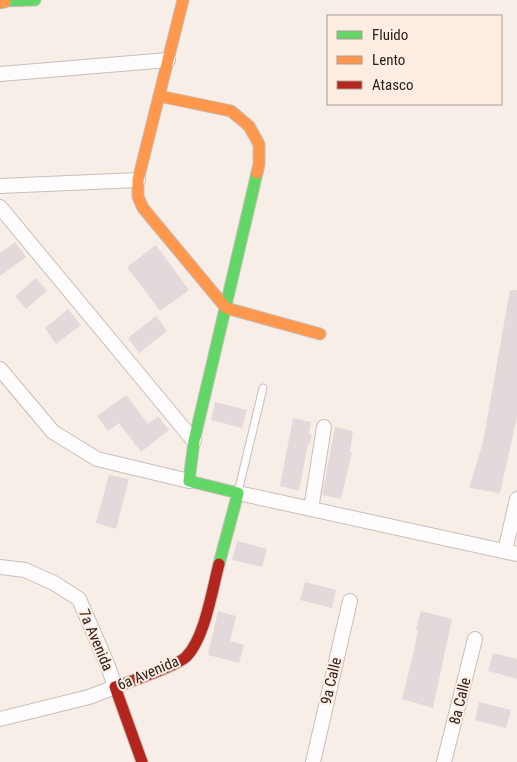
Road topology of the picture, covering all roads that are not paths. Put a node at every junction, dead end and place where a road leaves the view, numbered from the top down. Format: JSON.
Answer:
{"nodes":[{"id":1,"x":35,"y":0,"type":"edge"},
{"id":2,"x":182,"y":0,"type":"edge"},
{"id":3,"x":2,"y":2,"type":"edge"},
{"id":4,"x":168,"y":60,"type":"junction"},
{"id":5,"x":0,"y":74,"type":"edge"},
{"id":6,"x":159,"y":96,"type":"junction"},
{"id":7,"x":138,"y":180,"type":"junction"},
{"id":8,"x":0,"y":186,"type":"edge"},
{"id":9,"x":0,"y":207,"type":"edge"},
{"id":10,"x":226,"y":308,"type":"junction"},
{"id":11,"x":320,"y":334,"type":"dead end"},
{"id":12,"x":0,"y":369,"type":"edge"},
{"id":13,"x":263,"y":388,"type":"dead end"},
{"id":14,"x":324,"y":427,"type":"dead end"},
{"id":15,"x":194,"y":441,"type":"junction"},
{"id":16,"x":188,"y":481,"type":"junction"},
{"id":17,"x":238,"y":493,"type":"junction"},
{"id":18,"x":517,"y":500,"type":"edge"},
{"id":19,"x":311,"y":509,"type":"junction"},
{"id":20,"x":511,"y":553,"type":"edge"},
{"id":21,"x":0,"y":567,"type":"edge"},
{"id":22,"x":350,"y":601,"type":"dead end"},
{"id":23,"x":476,"y":639,"type":"dead end"},
{"id":24,"x":115,"y":687,"type":"junction"},
{"id":25,"x":0,"y":719,"type":"edge"},
{"id":26,"x":142,"y":762,"type":"edge"},
{"id":27,"x":313,"y":762,"type":"edge"},
{"id":28,"x":444,"y":762,"type":"edge"}],
"edges":[{"from":1,"to":3,"type":"street"},
{"from":2,"to":4,"type":"street"},
{"from":4,"to":5,"type":"street"},
{"from":4,"to":6,"type":"street"},
{"from":6,"to":7,"type":"street"},
{"from":6,"to":10,"type":"street"},
{"from":7,"to":8,"type":"street"},
{"from":7,"to":10,"type":"street"},
{"from":9,"to":15,"type":"street"},
{"from":10,"to":11,"type":"street"},
{"from":10,"to":15,"type":"street"},
{"from":12,"to":16,"type":"street"},
{"from":13,"to":17,"type":"lane"},
{"from":14,"to":19,"type":"street"},
{"from":15,"to":16,"type":"street"},
{"from":16,"to":17,"type":"street"},
{"from":17,"to":19,"type":"street"},
{"from":17,"to":24,"type":"street","name":"6a Avenida"},
{"from":18,"to":20,"type":"street"},
{"from":19,"to":20,"type":"street"},
{"from":21,"to":24,"type":"street","name":"7a Avenida"},
{"from":22,"to":27,"type":"street","name":"9a Calle"},
{"from":23,"to":28,"type":"street","name":"8a Calle"},
{"from":24,"to":25,"type":"street","name":"6a Avenida"},
{"from":24,"to":26,"type":"street","name":"7a Avenida"}]}
